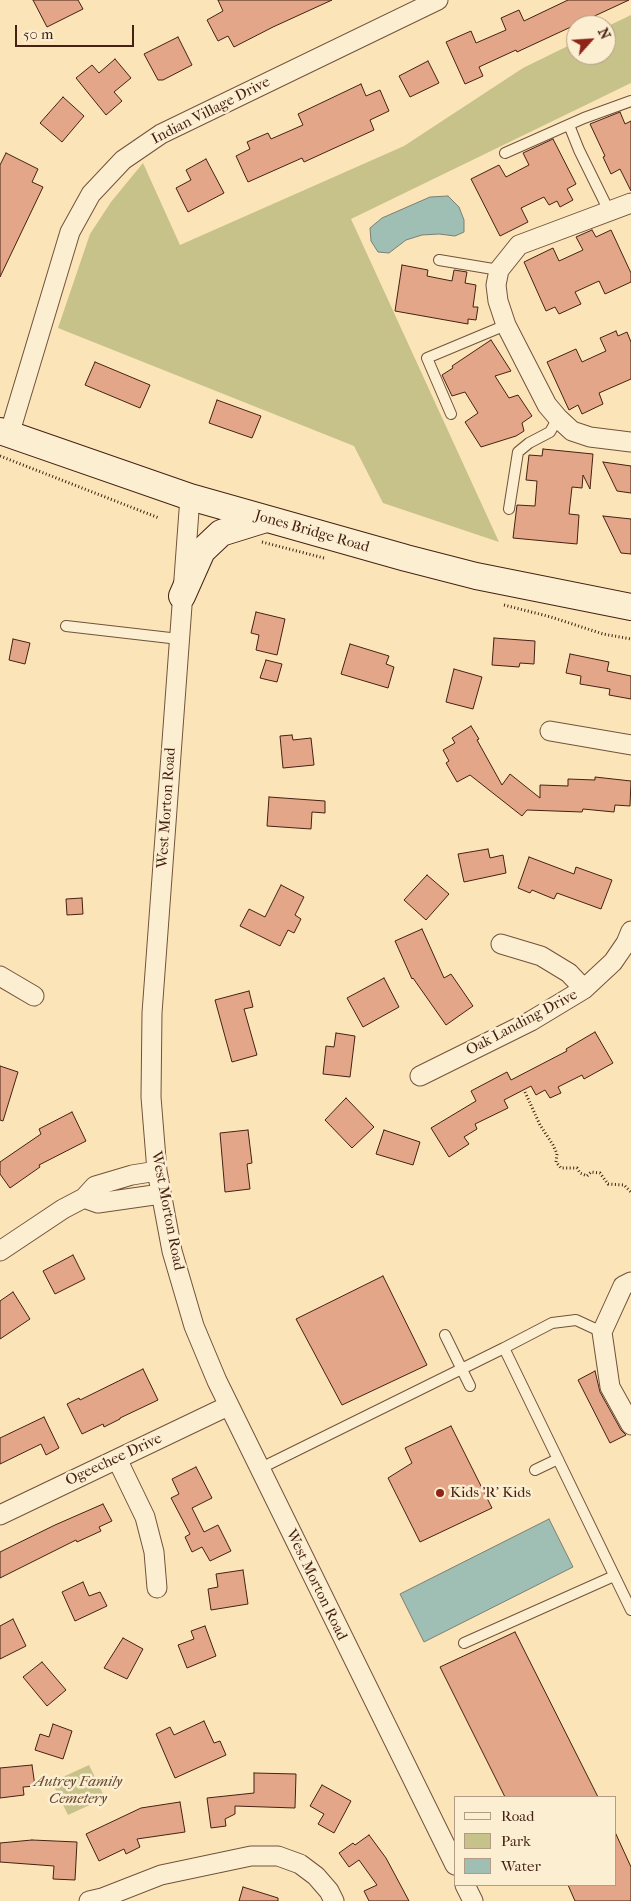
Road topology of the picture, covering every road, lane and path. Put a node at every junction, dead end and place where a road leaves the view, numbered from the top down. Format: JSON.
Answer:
{"nodes":[{"id":1,"x":438,"y":0,"type":"edge"},
{"id":2,"x":631,"y":101,"type":"edge"},
{"id":3,"x":569,"y":125,"type":"junction"},
{"id":4,"x":505,"y":153,"type":"dead end"},
{"id":5,"x":624,"y":208,"type":"edge"},
{"id":6,"x":439,"y":260,"type":"dead end"},
{"id":7,"x":499,"y":270,"type":"junction"},
{"id":8,"x":506,"y":325,"type":"junction"},
{"id":9,"x":451,"y":414,"type":"dead end"},
{"id":10,"x":558,"y":418,"type":"junction"},
{"id":11,"x":3,"y":441,"type":"edge"},
{"id":12,"x":631,"y":442,"type":"edge"},
{"id":13,"x":190,"y":497,"type":"junction"},
{"id":14,"x":509,"y":509,"type":"dead end"},
{"id":15,"x":158,"y":518,"type":"dead end"},
{"id":16,"x":266,"y":519,"type":"junction"},
{"id":17,"x":182,"y":596,"type":"junction"},
{"id":18,"x":631,"y":607,"type":"edge"},
{"id":19,"x":66,"y":626,"type":"dead end"},
{"id":20,"x":179,"y":639,"type":"junction"},
{"id":21,"x":550,"y":731,"type":"dead end"},
{"id":22,"x":631,"y":745,"type":"edge"},
{"id":23,"x":631,"y":932,"type":"edge"},
{"id":24,"x":501,"y":944,"type":"dead end"},
{"id":25,"x":0,"y":976,"type":"edge"},
{"id":26,"x":584,"y":989,"type":"junction"},
{"id":27,"x":34,"y":996,"type":"dead end"},
{"id":28,"x":420,"y":1076,"type":"dead end"},
{"id":29,"x":524,"y":1092,"type":"dead end"},
{"id":30,"x":157,"y":1171,"type":"junction"},
{"id":31,"x":631,"y":1192,"type":"edge"},
{"id":32,"x":161,"y":1194,"type":"junction"},
{"id":33,"x":84,"y":1198,"type":"junction"},
{"id":34,"x":0,"y":1250,"type":"edge"},
{"id":35,"x":631,"y":1282,"type":"edge"},
{"id":36,"x":602,"y":1332,"type":"junction"},
{"id":37,"x":445,"y":1335,"type":"dead end"},
{"id":38,"x":504,"y":1348,"type":"junction"},
{"id":39,"x":462,"y":1369,"type":"junction"},
{"id":40,"x":470,"y":1386,"type":"dead end"},
{"id":41,"x":228,"y":1406,"type":"junction"},
{"id":42,"x":631,"y":1425,"type":"edge"},
{"id":43,"x":117,"y":1459,"type":"junction"},
{"id":44,"x":558,"y":1460,"type":"junction"},
{"id":45,"x":259,"y":1469,"type":"junction"},
{"id":46,"x":536,"y":1470,"type":"dead end"},
{"id":47,"x":0,"y":1515,"type":"edge"},
{"id":48,"x":614,"y":1576,"type":"junction"},
{"id":49,"x":157,"y":1588,"type":"dead end"},
{"id":50,"x":631,"y":1610,"type":"edge"},
{"id":51,"x":464,"y":1643,"type":"dead end"},
{"id":52,"x":454,"y":1863,"type":"edge"},
{"id":53,"x":466,"y":1886,"type":"edge"},
{"id":54,"x":89,"y":1901,"type":"edge"},
{"id":55,"x":334,"y":1901,"type":"edge"},
{"id":56,"x":473,"y":1901,"type":"edge"}],
"edges":[{"from":1,"to":11,"type":"street","name":"Indian Village Drive"},
{"from":2,"to":3,"type":"lane"},
{"from":3,"to":4,"type":"lane"},
{"from":3,"to":5,"type":"lane"},
{"from":5,"to":7,"type":"street"},
{"from":6,"to":7,"type":"lane"},
{"from":7,"to":8,"type":"street"},
{"from":8,"to":9,"type":"lane"},
{"from":8,"to":10,"type":"street"},
{"from":10,"to":12,"type":"street"},
{"from":10,"to":14,"type":"lane"},
{"from":11,"to":13,"type":"main road","name":"Jones Bridge Road"},
{"from":11,"to":15,"type":"path"},
{"from":13,"to":16,"type":"main road","name":"Jones Bridge Road"},
{"from":13,"to":17,"type":"street","name":"West Morton Road"},
{"from":16,"to":17,"type":"main road"},
{"from":16,"to":18,"type":"main road","name":"Jones Bridge Road"},
{"from":17,"to":20,"type":"street","name":"West Morton Road"},
{"from":19,"to":20,"type":"lane"},
{"from":20,"to":30,"type":"street","name":"West Morton Road"},
{"from":21,"to":22,"type":"street"},
{"from":23,"to":26,"type":"street","name":"Oak Landing Drive"},
{"from":24,"to":26,"type":"street"},
{"from":25,"to":27,"type":"street"},
{"from":26,"to":28,"type":"street","name":"Oak Landing Drive"},
{"from":29,"to":31,"type":"path"},
{"from":30,"to":32,"type":"street","name":"West Morton Road"},
{"from":30,"to":33,"type":"street"},
{"from":32,"to":33,"type":"street"},
{"from":32,"to":41,"type":"street","name":"West Morton Road"},
{"from":33,"to":34,"type":"street"},
{"from":35,"to":36,"type":"street"},
{"from":36,"to":38,"type":"lane"},
{"from":36,"to":42,"type":"street"},
{"from":37,"to":39,"type":"lane"},
{"from":38,"to":39,"type":"lane"},
{"from":38,"to":44,"type":"lane"},
{"from":39,"to":40,"type":"lane"},
{"from":39,"to":45,"type":"lane"},
{"from":41,"to":43,"type":"street","name":"Ogeechee Drive"},
{"from":41,"to":45,"type":"street","name":"West Morton Road"},
{"from":43,"to":47,"type":"street","name":"Ogeechee Drive"},
{"from":43,"to":49,"type":"street"},
{"from":44,"to":46,"type":"lane"},
{"from":44,"to":48,"type":"lane"},
{"from":45,"to":52,"type":"street","name":"West Morton Road"},
{"from":48,"to":50,"type":"lane"},
{"from":48,"to":51,"type":"lane"},
{"from":53,"to":56,"type":"street"},
{"from":54,"to":55,"type":"street"}]}
